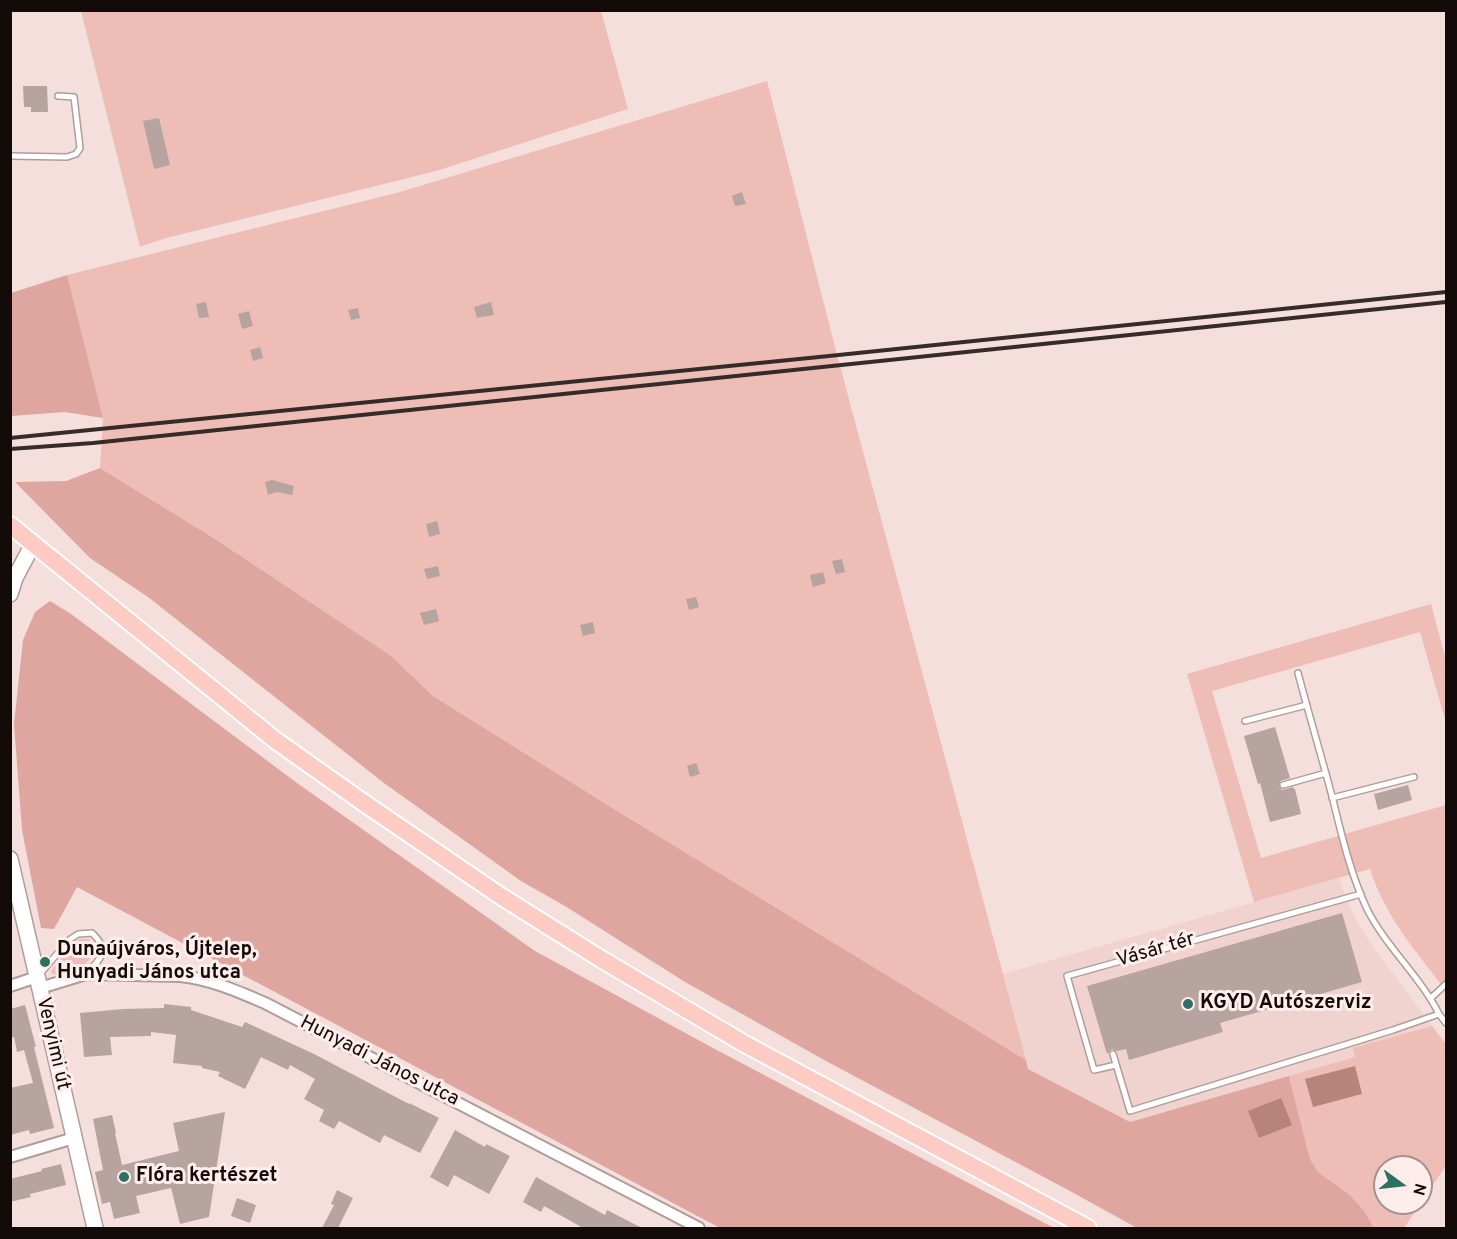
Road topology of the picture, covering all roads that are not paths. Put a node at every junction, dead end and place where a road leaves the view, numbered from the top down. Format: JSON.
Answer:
{"nodes":[{"id":1,"x":58,"y":96,"type":"dead end"},
{"id":2,"x":10,"y":156,"type":"edge"},
{"id":3,"x":10,"y":525,"type":"edge"},
{"id":4,"x":33,"y":544,"type":"junction"},
{"id":5,"x":10,"y":594,"type":"edge"},
{"id":6,"x":1298,"y":673,"type":"dead end"},
{"id":7,"x":1307,"y":705,"type":"junction"},
{"id":8,"x":1245,"y":721,"type":"dead end"},
{"id":9,"x":1326,"y":773,"type":"junction"},
{"id":10,"x":1414,"y":777,"type":"dead end"},
{"id":11,"x":1283,"y":785,"type":"dead end"},
{"id":12,"x":1332,"y":798,"type":"junction"},
{"id":13,"x":10,"y":859,"type":"edge"},
{"id":14,"x":1360,"y":894,"type":"junction"},
{"id":15,"x":86,"y":974,"type":"junction"},
{"id":16,"x":39,"y":983,"type":"junction"},
{"id":17,"x":1446,"y":984,"type":"edge"},
{"id":18,"x":10,"y":986,"type":"edge"},
{"id":19,"x":1431,"y":998,"type":"junction"},
{"id":20,"x":1439,"y":1014,"type":"junction"},
{"id":21,"x":1446,"y":1023,"type":"edge"},
{"id":22,"x":1113,"y":1054,"type":"dead end"},
{"id":23,"x":1116,"y":1065,"type":"junction"},
{"id":24,"x":74,"y":1138,"type":"junction"},
{"id":25,"x":10,"y":1157,"type":"edge"},
{"id":26,"x":95,"y":1228,"type":"edge"},
{"id":27,"x":699,"y":1228,"type":"edge"},
{"id":28,"x":1088,"y":1228,"type":"edge"}],
"edges":[{"from":1,"to":2,"type":"lane"},
{"from":3,"to":4,"type":"main road"},
{"from":4,"to":5,"type":"street"},
{"from":4,"to":28,"type":"main road"},
{"from":6,"to":7,"type":"lane"},
{"from":7,"to":8,"type":"lane"},
{"from":7,"to":9,"type":"lane"},
{"from":9,"to":11,"type":"lane"},
{"from":9,"to":12,"type":"lane"},
{"from":10,"to":12,"type":"lane"},
{"from":12,"to":14,"type":"lane"},
{"from":13,"to":16,"type":"street","name":"Venyimi út"},
{"from":14,"to":19,"type":"lane"},
{"from":14,"to":23,"type":"lane","name":"Vásár tér"},
{"from":15,"to":16,"type":"street","name":"Hunyadi János utca"},
{"from":15,"to":16,"type":"lane"},
{"from":15,"to":27,"type":"street","name":"Hunyadi János utca"},
{"from":16,"to":18,"type":"street","name":"Hunyadi János utca"},
{"from":16,"to":24,"type":"street","name":"Venyimi út"},
{"from":17,"to":19,"type":"lane"},
{"from":19,"to":20,"type":"lane"},
{"from":20,"to":21,"type":"lane"},
{"from":20,"to":23,"type":"lane"},
{"from":22,"to":23,"type":"lane"},
{"from":24,"to":25,"type":"street"},
{"from":24,"to":26,"type":"street","name":"Venyimi út"}]}
